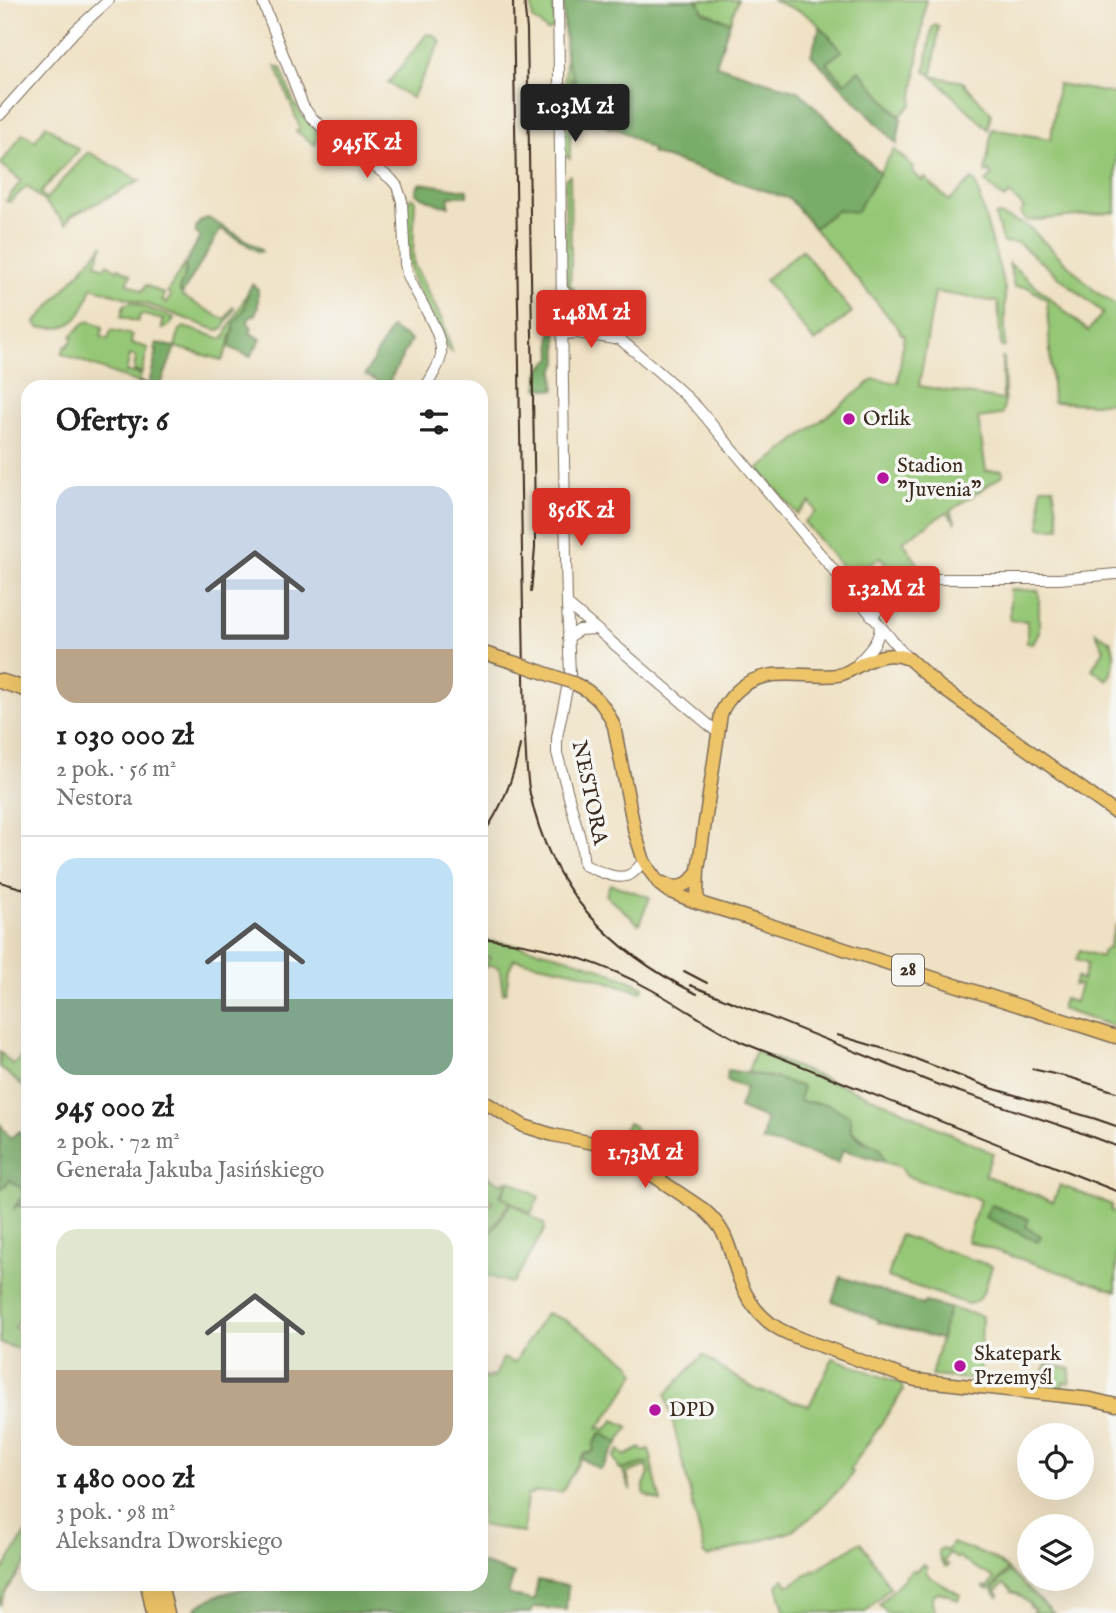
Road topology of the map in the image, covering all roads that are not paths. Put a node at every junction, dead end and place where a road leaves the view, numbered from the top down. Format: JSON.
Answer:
{"nodes":[{"id":1,"x":109,"y":0,"type":"edge"},
{"id":2,"x":262,"y":0,"type":"edge"},
{"id":3,"x":558,"y":0,"type":"edge"},
{"id":4,"x":0,"y":115,"type":"edge"},
{"id":5,"x":562,"y":289,"type":"junction"},
{"id":6,"x":584,"y":311,"type":"junction"},
{"id":7,"x":563,"y":320,"type":"junction"},
{"id":8,"x":563,"y":334,"type":"junction"},
{"id":9,"x":620,"y":340,"type":"junction"},
{"id":10,"x":430,"y":380,"type":"edge"},
{"id":11,"x":1116,"y":574,"type":"edge"},
{"id":12,"x":567,"y":604,"type":"junction"},
{"id":13,"x":871,"y":615,"type":"junction"},
{"id":14,"x":880,"y":626,"type":"junction"},
{"id":15,"x":596,"y":629,"type":"junction"},
{"id":16,"x":568,"y":638,"type":"junction"},
{"id":17,"x":875,"y":644,"type":"junction"},
{"id":18,"x":897,"y":645,"type":"junction"},
{"id":19,"x":488,"y":654,"type":"edge"},
{"id":20,"x":909,"y":659,"type":"junction"},
{"id":21,"x":856,"y":667,"type":"junction"},
{"id":22,"x":0,"y":673,"type":"edge"},
{"id":23,"x":21,"y":680,"type":"edge"},
{"id":24,"x":0,"y":681,"type":"edge"},
{"id":25,"x":21,"y":688,"type":"edge"},
{"id":26,"x":724,"y":705,"type":"junction"},
{"id":27,"x":697,"y":715,"type":"junction"},
{"id":28,"x":717,"y":732,"type":"junction"},
{"id":29,"x":1116,"y":813,"type":"edge"},
{"id":30,"x":645,"y":861,"type":"junction"},
{"id":31,"x":698,"y":870,"type":"junction"},
{"id":32,"x":657,"y":880,"type":"junction"},
{"id":33,"x":700,"y":902,"type":"junction"},
{"id":34,"x":1116,"y":1037,"type":"edge"},
{"id":35,"x":488,"y":1104,"type":"edge"},
{"id":36,"x":1116,"y":1405,"type":"edge"},
{"id":37,"x":149,"y":1591,"type":"edge"},
{"id":38,"x":162,"y":1591,"type":"edge"},
{"id":39,"x":154,"y":1613,"type":"edge"},
{"id":40,"x":167,"y":1613,"type":"edge"}],
"edges":[{"from":1,"to":4,"type":"street"},
{"from":2,"to":10,"type":"street"},
{"from":3,"to":5,"type":"street","name":"NESTORA"},
{"from":5,"to":6,"type":"street"},
{"from":5,"to":7,"type":"street","name":"NESTORA"},
{"from":6,"to":7,"type":"street"},
{"from":6,"to":9,"type":"street"},
{"from":7,"to":8,"type":"street","name":"NESTORA"},
{"from":8,"to":9,"type":"street"},
{"from":8,"to":12,"type":"street","name":"NESTORA"},
{"from":9,"to":13,"type":"street"},
{"from":11,"to":13,"type":"street"},
{"from":12,"to":15,"type":"street"},
{"from":12,"to":16,"type":"street","name":"NESTORA"},
{"from":13,"to":14,"type":"street"},
{"from":14,"to":17,"type":"street"},
{"from":14,"to":18,"type":"street"},
{"from":15,"to":16,"type":"street"},
{"from":15,"to":27,"type":"street"},
{"from":16,"to":30,"type":"street","name":"NESTORA"},
{"from":17,"to":18,"type":"street"},
{"from":17,"to":21,"type":"street"},
{"from":18,"to":20,"type":"street"},
{"from":19,"to":30,"type":"main road","number":"28","bridge":true},
{"from":20,"to":21,"type":"main road"},
{"from":20,"to":29,"type":"main road"},
{"from":21,"to":26,"type":"main road"},
{"from":22,"to":23,"type":"highway"},
{"from":24,"to":25,"type":"highway"},
{"from":26,"to":27,"type":"street"},
{"from":26,"to":28,"type":"main road"},
{"from":27,"to":28,"type":"street"},
{"from":28,"to":31,"type":"main road"},
{"from":30,"to":32,"type":"main road","number":"28"},
{"from":31,"to":32,"type":"main road"},
{"from":31,"to":33,"type":"main road"},
{"from":32,"to":33,"type":"main road","number":"28"},
{"from":33,"to":34,"type":"main road","number":"28"},
{"from":35,"to":36,"type":"main road"},
{"from":37,"to":39,"type":"highway"},
{"from":38,"to":40,"type":"highway"}]}
